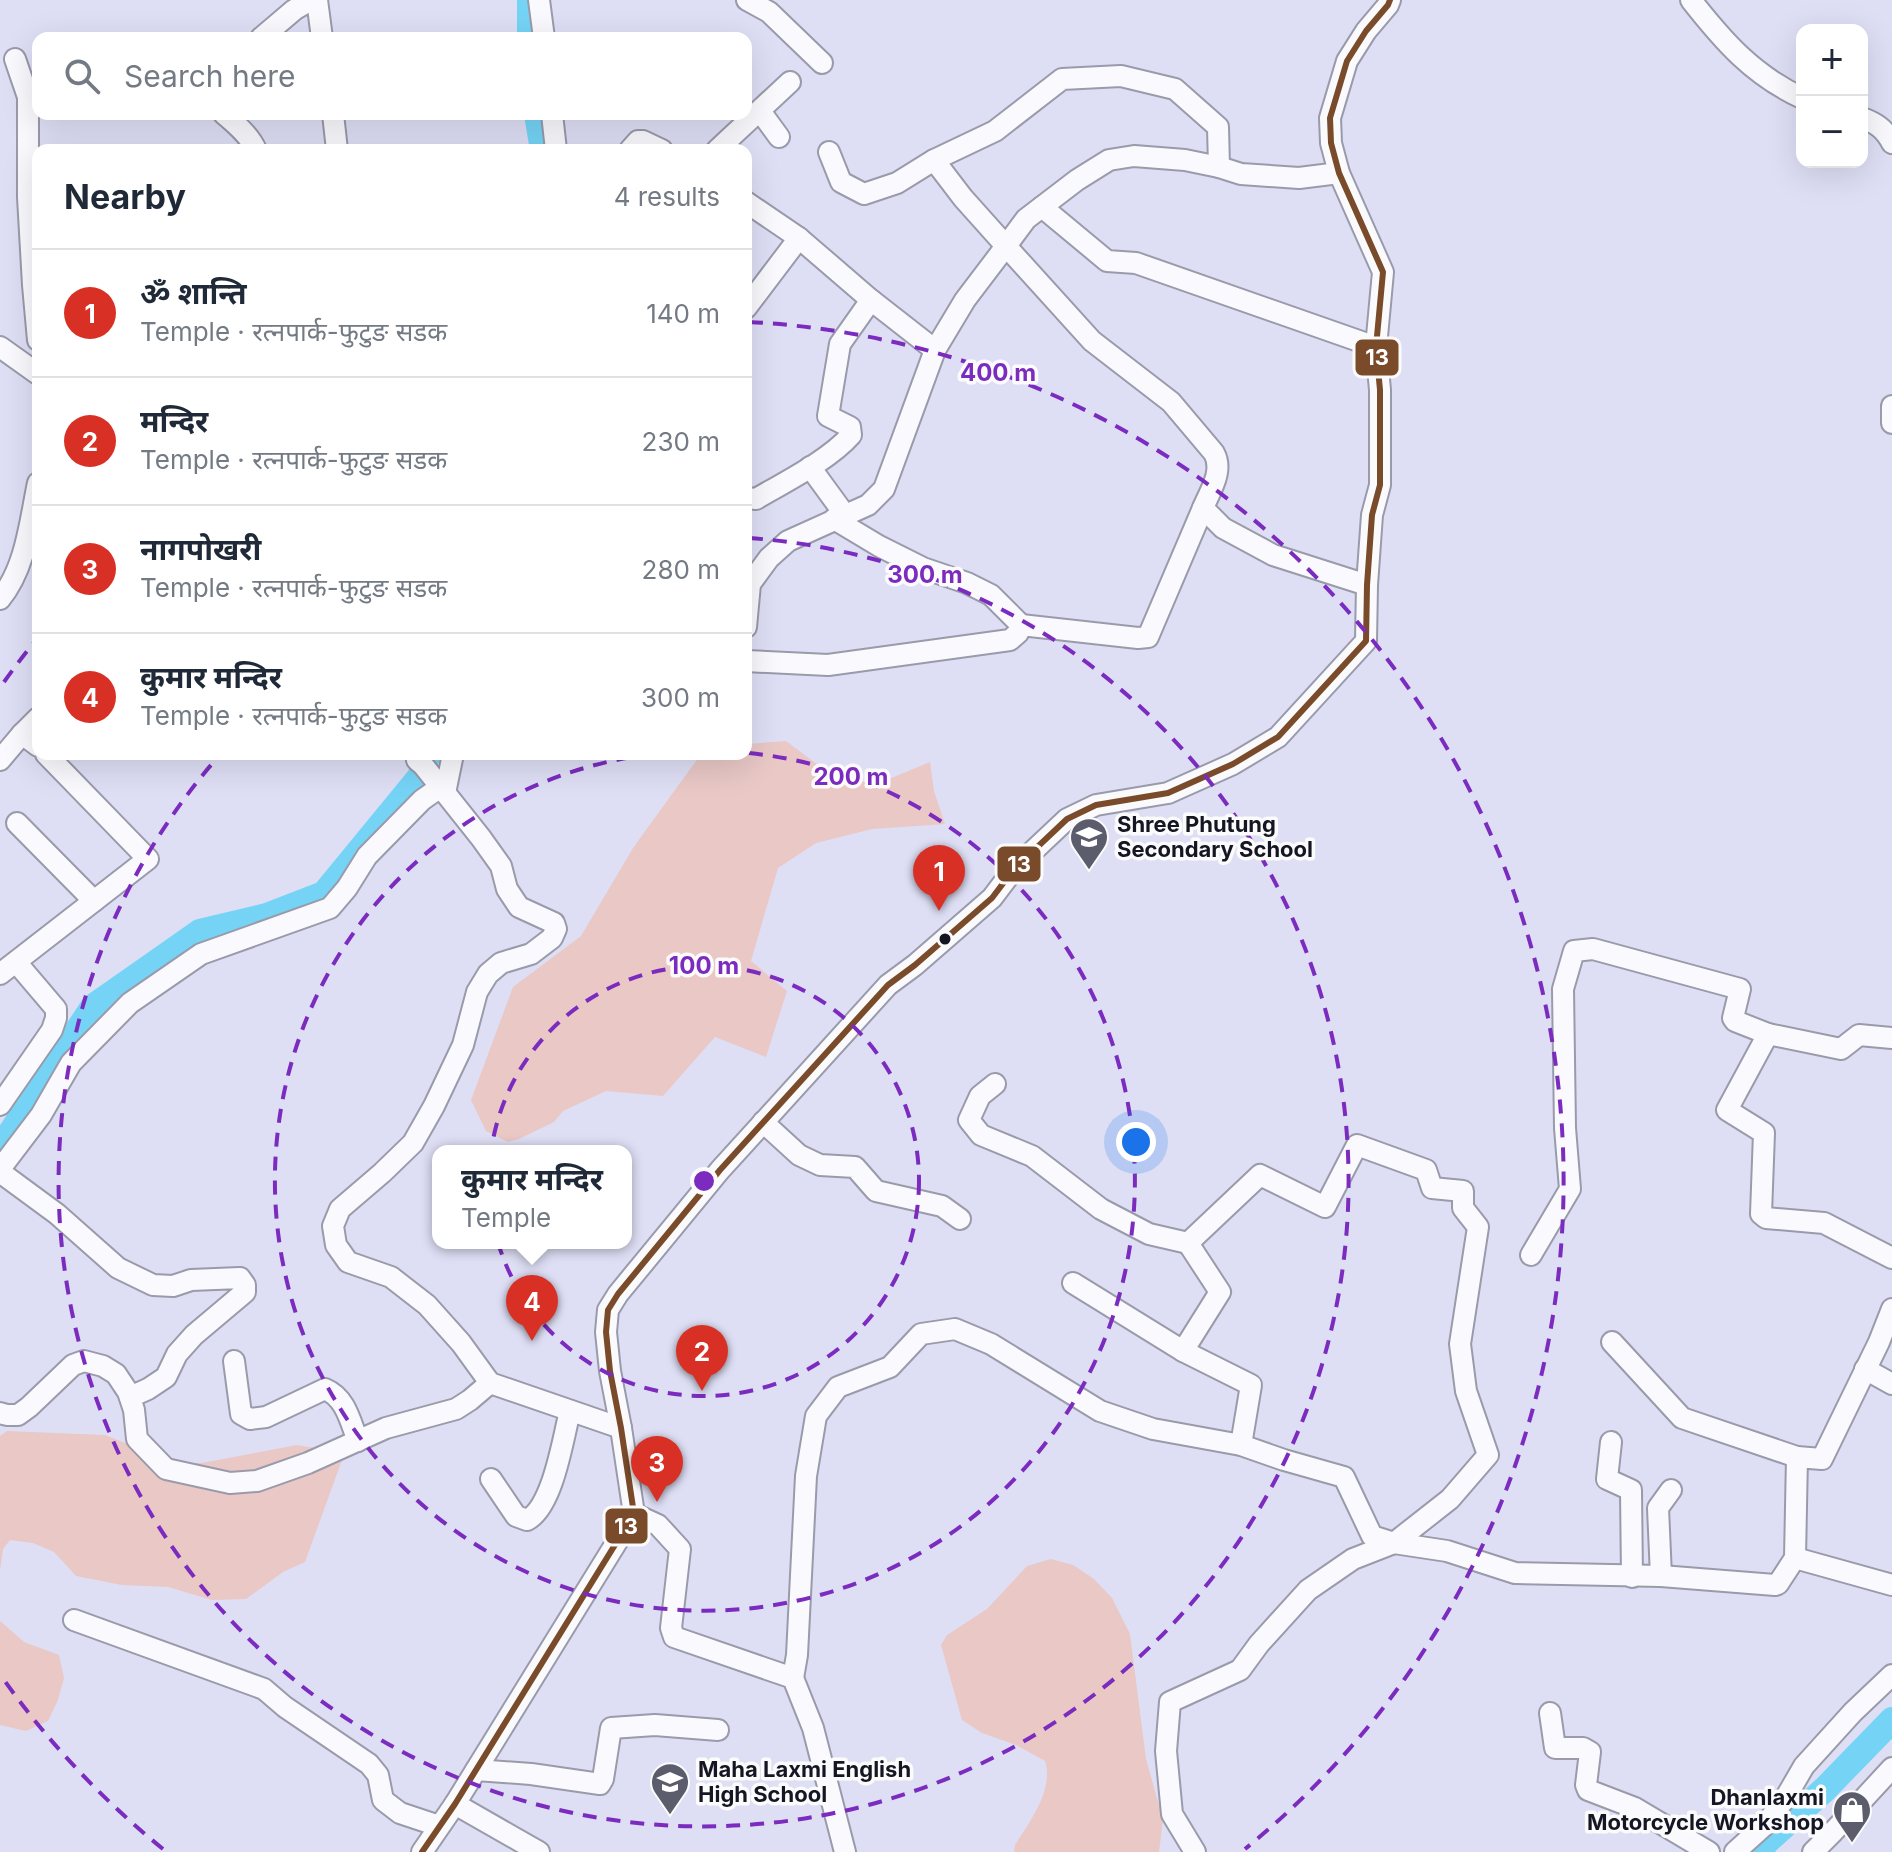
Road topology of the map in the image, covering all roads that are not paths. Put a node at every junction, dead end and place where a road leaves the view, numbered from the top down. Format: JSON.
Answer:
{"nodes":[{"id":1,"x":311,"y":0,"type":"edge"},
{"id":2,"x":317,"y":0,"type":"edge"},
{"id":3,"x":539,"y":0,"type":"edge"},
{"id":4,"x":747,"y":0,"type":"edge"},
{"id":5,"x":1390,"y":0,"type":"edge"},
{"id":6,"x":1691,"y":0,"type":"edge"},
{"id":7,"x":268,"y":32,"type":"edge"},
{"id":8,"x":321,"y":32,"type":"edge"},
{"id":9,"x":543,"y":32,"type":"edge"},
{"id":10,"x":15,"y":59,"type":"dead end"},
{"id":11,"x":822,"y":63,"type":"dead end"},
{"id":12,"x":790,"y":82,"type":"dead end"},
{"id":13,"x":1798,"y":96,"type":"edge"},
{"id":14,"x":760,"y":111,"type":"junction"},
{"id":15,"x":752,"y":118,"type":"edge"},
{"id":16,"x":232,"y":120,"type":"edge"},
{"id":17,"x":334,"y":120,"type":"edge"},
{"id":18,"x":553,"y":120,"type":"edge"},
{"id":19,"x":750,"y":120,"type":"edge"},
{"id":20,"x":1868,"y":120,"type":"edge"},
{"id":21,"x":779,"y":137,"type":"dead end"},
{"id":22,"x":1892,"y":143,"type":"edge"},
{"id":23,"x":253,"y":144,"type":"edge"},
{"id":24,"x":336,"y":144,"type":"edge"},
{"id":25,"x":555,"y":144,"type":"edge"},
{"id":26,"x":724,"y":144,"type":"edge"},
{"id":27,"x":829,"y":152,"type":"dead end"},
{"id":28,"x":934,"y":160,"type":"junction"},
{"id":29,"x":1219,"y":167,"type":"junction"},
{"id":30,"x":1339,"y":173,"type":"junction"},
{"id":31,"x":752,"y":206,"type":"edge"},
{"id":32,"x":1042,"y":207,"type":"junction"},
{"id":33,"x":799,"y":238,"type":"junction"},
{"id":34,"x":1006,"y":246,"type":"junction"},
{"id":35,"x":32,"y":254,"type":"edge"},
{"id":36,"x":752,"y":300,"type":"edge"},
{"id":37,"x":871,"y":300,"type":"junction"},
{"id":38,"x":0,"y":347,"type":"edge"},
{"id":39,"x":1376,"y":347,"type":"junction"},
{"id":40,"x":935,"y":350,"type":"junction"},
{"id":41,"x":32,"y":370,"type":"edge"},
{"id":42,"x":1892,"y":406,"type":"edge"},
{"id":43,"x":1892,"y":423,"type":"edge"},
{"id":44,"x":810,"y":467,"type":"junction"},
{"id":45,"x":752,"y":499,"type":"edge"},
{"id":46,"x":1203,"y":508,"type":"junction"},
{"id":47,"x":32,"y":514,"type":"edge"},
{"id":48,"x":840,"y":517,"type":"junction"},
{"id":49,"x":752,"y":581,"type":"edge"},
{"id":50,"x":1367,"y":585,"type":"junction"},
{"id":51,"x":0,"y":599,"type":"edge"},
{"id":52,"x":1021,"y":625,"type":"junction"},
{"id":53,"x":752,"y":661,"type":"edge"},
{"id":54,"x":30,"y":740,"type":"edge"},
{"id":55,"x":0,"y":760,"type":"edge"},
{"id":56,"x":52,"y":760,"type":"edge"},
{"id":57,"x":420,"y":760,"type":"edge"},
{"id":58,"x":451,"y":760,"type":"edge"},
{"id":59,"x":442,"y":790,"type":"junction"},
{"id":60,"x":17,"y":823,"type":"dead end"},
{"id":61,"x":94,"y":901,"type":"junction"},
{"id":62,"x":6,"y":963,"type":"edge"},
{"id":63,"x":1768,"y":1034,"type":"junction"},
{"id":64,"x":1892,"y":1038,"type":"edge"},
{"id":65,"x":995,"y":1084,"type":"dead end"},
{"id":66,"x":0,"y":1105,"type":"edge"},
{"id":67,"x":763,"y":1122,"type":"junction"},
{"id":68,"x":0,"y":1170,"type":"edge"},
{"id":69,"x":960,"y":1219,"type":"dead end"},
{"id":70,"x":1188,"y":1243,"type":"junction"},
{"id":71,"x":1531,"y":1255,"type":"dead end"},
{"id":72,"x":1892,"y":1258,"type":"edge"},
{"id":73,"x":1073,"y":1283,"type":"dead end"},
{"id":74,"x":1892,"y":1309,"type":"edge"},
{"id":75,"x":1612,"y":1342,"type":"dead end"},
{"id":76,"x":1183,"y":1351,"type":"junction"},
{"id":77,"x":234,"y":1361,"type":"dead end"},
{"id":78,"x":1865,"y":1369,"type":"junction"},
{"id":79,"x":490,"y":1383,"type":"junction"},
{"id":80,"x":1892,"y":1384,"type":"edge"},
{"id":81,"x":130,"y":1397,"type":"junction"},
{"id":82,"x":570,"y":1411,"type":"junction"},
{"id":83,"x":0,"y":1413,"type":"edge"},
{"id":84,"x":621,"y":1428,"type":"junction"},
{"id":85,"x":358,"y":1441,"type":"junction"},
{"id":86,"x":1611,"y":1442,"type":"dead end"},
{"id":87,"x":1241,"y":1445,"type":"junction"},
{"id":88,"x":1797,"y":1457,"type":"junction"},
{"id":89,"x":491,"y":1479,"type":"dead end"},
{"id":90,"x":1671,"y":1490,"type":"dead end"},
{"id":91,"x":634,"y":1514,"type":"junction"},
{"id":92,"x":1394,"y":1543,"type":"junction"},
{"id":93,"x":1795,"y":1558,"type":"junction"},
{"id":94,"x":1661,"y":1576,"type":"junction"},
{"id":95,"x":1632,"y":1577,"type":"junction"},
{"id":96,"x":1892,"y":1585,"type":"edge"},
{"id":97,"x":74,"y":1620,"type":"dead end"},
{"id":98,"x":1892,"y":1675,"type":"edge"},
{"id":99,"x":793,"y":1678,"type":"junction"},
{"id":100,"x":1550,"y":1713,"type":"dead end"},
{"id":101,"x":718,"y":1730,"type":"dead end"},
{"id":102,"x":1892,"y":1768,"type":"edge"},
{"id":103,"x":476,"y":1770,"type":"junction"},
{"id":104,"x":455,"y":1804,"type":"junction"},
{"id":105,"x":439,"y":1826,"type":"junction"},
{"id":106,"x":422,"y":1852,"type":"edge"},
{"id":107,"x":539,"y":1852,"type":"edge"},
{"id":108,"x":845,"y":1852,"type":"edge"},
{"id":109,"x":1195,"y":1852,"type":"edge"},
{"id":110,"x":1709,"y":1852,"type":"edge"},
{"id":111,"x":1735,"y":1852,"type":"edge"},
{"id":112,"x":1813,"y":1852,"type":"edge"}],
"edges":[{"from":1,"to":7,"type":"street"},
{"from":2,"to":8,"type":"street"},
{"from":3,"to":9,"type":"street"},
{"from":4,"to":11,"type":"street"},
{"from":5,"to":30,"type":"street"},
{"from":6,"to":13,"type":"street"},
{"from":10,"to":35,"type":"street"},
{"from":12,"to":14,"type":"street"},
{"from":14,"to":15,"type":"street"},
{"from":14,"to":21,"type":"street"},
{"from":16,"to":23,"type":"street"},
{"from":17,"to":24,"type":"street"},
{"from":18,"to":25,"type":"street"},
{"from":19,"to":26,"type":"street"},
{"from":20,"to":22,"type":"street"},
{"from":27,"to":28,"type":"street"},
{"from":28,"to":29,"type":"street"},
{"from":28,"to":34,"type":"street"},
{"from":29,"to":30,"type":"street"},
{"from":29,"to":32,"type":"street"},
{"from":30,"to":39,"type":"street"},
{"from":31,"to":33,"type":"street"},
{"from":32,"to":34,"type":"street"},
{"from":32,"to":39,"type":"street"},
{"from":33,"to":36,"type":"street"},
{"from":33,"to":37,"type":"street"},
{"from":34,"to":40,"type":"street"},
{"from":34,"to":46,"type":"street"},
{"from":37,"to":40,"type":"street"},
{"from":37,"to":44,"type":"street"},
{"from":38,"to":41,"type":"street"},
{"from":39,"to":50,"type":"street"},
{"from":40,"to":48,"type":"street"},
{"from":42,"to":43,"type":"street"},
{"from":44,"to":45,"type":"street"},
{"from":44,"to":48,"type":"street"},
{"from":46,"to":50,"type":"street"},
{"from":46,"to":52,"type":"street"},
{"from":47,"to":51,"type":"street"},
{"from":48,"to":49,"type":"street"},
{"from":48,"to":52,"type":"street"},
{"from":50,"to":67,"type":"street"},
{"from":52,"to":53,"type":"street"},
{"from":54,"to":55,"type":"street"},
{"from":56,"to":61,"type":"street"},
{"from":57,"to":59,"type":"street"},
{"from":58,"to":59,"type":"street"},
{"from":59,"to":68,"type":"street"},
{"from":59,"to":79,"type":"street"},
{"from":60,"to":61,"type":"street"},
{"from":61,"to":62,"type":"street"},
{"from":62,"to":66,"type":"street"},
{"from":63,"to":64,"type":"street"},
{"from":63,"to":71,"type":"street"},
{"from":63,"to":72,"type":"street"},
{"from":65,"to":70,"type":"street"},
{"from":67,"to":69,"type":"street"},
{"from":67,"to":84,"type":"street"},
{"from":68,"to":81,"type":"street"},
{"from":70,"to":76,"type":"street"},
{"from":70,"to":92,"type":"street"},
{"from":73,"to":76,"type":"street"},
{"from":74,"to":78,"type":"street"},
{"from":75,"to":88,"type":"street"},
{"from":76,"to":87,"type":"street"},
{"from":77,"to":85,"type":"street"},
{"from":78,"to":80,"type":"street"},
{"from":78,"to":88,"type":"street"},
{"from":79,"to":82,"type":"street"},
{"from":79,"to":85,"type":"street"},
{"from":81,"to":83,"type":"street"},
{"from":81,"to":85,"type":"street"},
{"from":82,"to":84,"type":"street"},
{"from":82,"to":89,"type":"street"},
{"from":84,"to":91,"type":"street"},
{"from":86,"to":95,"type":"street"},
{"from":87,"to":92,"type":"street"},
{"from":87,"to":99,"type":"street"},
{"from":88,"to":93,"type":"street"},
{"from":90,"to":94,"type":"street"},
{"from":91,"to":99,"type":"street"},
{"from":91,"to":103,"type":"street"},
{"from":92,"to":95,"type":"street"},
{"from":92,"to":109,"type":"street"},
{"from":93,"to":94,"type":"street"},
{"from":93,"to":96,"type":"street"},
{"from":94,"to":95,"type":"street"},
{"from":97,"to":105,"type":"street"},
{"from":98,"to":111,"type":"street"},
{"from":99,"to":108,"type":"street"},
{"from":100,"to":110,"type":"street"},
{"from":101,"to":103,"type":"street"},
{"from":102,"to":112,"type":"street"},
{"from":103,"to":104,"type":"street"},
{"from":104,"to":105,"type":"street"},
{"from":104,"to":107,"type":"street"},
{"from":105,"to":106,"type":"street"}]}
